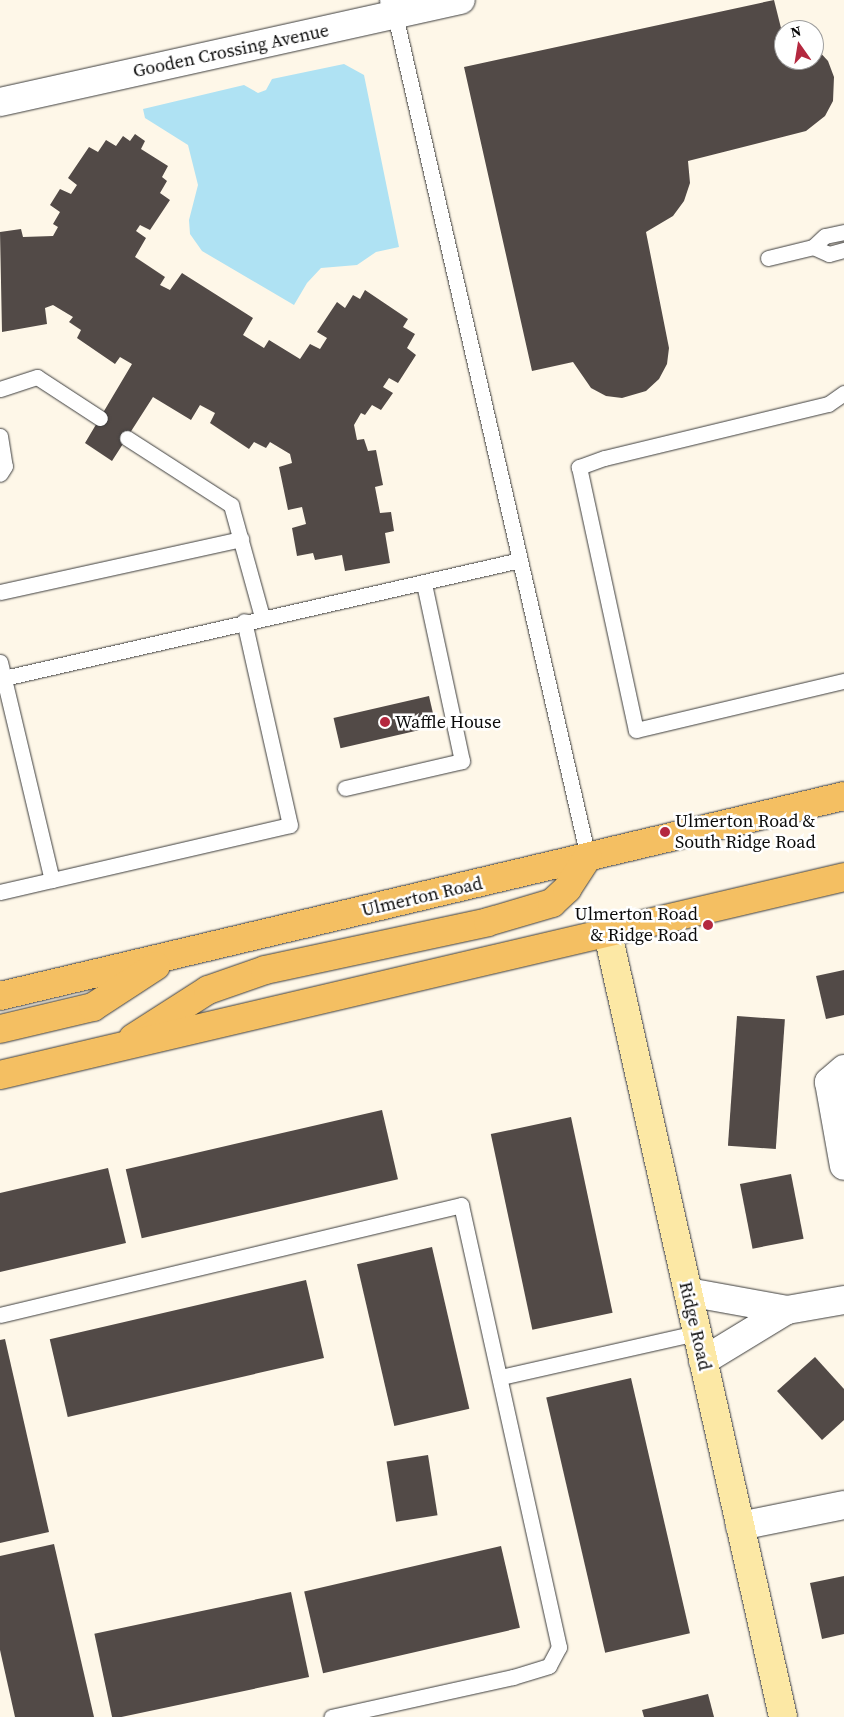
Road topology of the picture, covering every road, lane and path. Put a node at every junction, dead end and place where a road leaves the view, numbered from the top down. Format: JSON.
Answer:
{"nodes":[{"id":1,"x":461,"y":0,"type":"edge"},
{"id":2,"x":393,"y":5,"type":"edge"},
{"id":3,"x":0,"y":102,"type":"edge"},
{"id":4,"x":844,"y":232,"type":"edge"},
{"id":5,"x":813,"y":247,"type":"junction"},
{"id":6,"x":844,"y":250,"type":"edge"},
{"id":7,"x":768,"y":258,"type":"dead end"},
{"id":8,"x":0,"y":389,"type":"edge"},
{"id":9,"x":844,"y":394,"type":"edge"},
{"id":10,"x":100,"y":418,"type":"dead end"},
{"id":11,"x":0,"y":436,"type":"edge"},
{"id":12,"x":127,"y":438,"type":"dead end"},
{"id":13,"x":0,"y":474,"type":"edge"},
{"id":14,"x":241,"y":540,"type":"junction"},
{"id":15,"x":520,"y":560,"type":"junction"},
{"id":16,"x":424,"y":582,"type":"junction"},
{"id":17,"x":0,"y":592,"type":"edge"},
{"id":18,"x":262,"y":617,"type":"junction"},
{"id":19,"x":244,"y":621,"type":"junction"},
{"id":20,"x":1,"y":670,"type":"edge"},
{"id":21,"x":844,"y":681,"type":"edge"},
{"id":22,"x":345,"y":788,"type":"dead end"},
{"id":23,"x":844,"y":796,"type":"edge"},
{"id":24,"x":588,"y":857,"type":"junction"},
{"id":25,"x":844,"y":877,"type":"edge"},
{"id":26,"x":52,"y":880,"type":"junction"},
{"id":27,"x":0,"y":892,"type":"edge"},
{"id":28,"x":608,"y":934,"type":"junction"},
{"id":29,"x":172,"y":956,"type":"junction"},
{"id":30,"x":0,"y":996,"type":"edge"},
{"id":31,"x":0,"y":1029,"type":"edge"},
{"id":32,"x":117,"y":1049,"type":"junction"},
{"id":33,"x":844,"y":1069,"type":"edge"},
{"id":34,"x":0,"y":1075,"type":"edge"},
{"id":35,"x":844,"y":1166,"type":"edge"},
{"id":36,"x":688,"y":1292,"type":"junction"},
{"id":37,"x":844,"y":1300,"type":"edge"},
{"id":38,"x":787,"y":1310,"type":"junction"},
{"id":39,"x":0,"y":1314,"type":"edge"},
{"id":40,"x":697,"y":1333,"type":"junction"},
{"id":41,"x":703,"y":1361,"type":"junction"},
{"id":42,"x":501,"y":1377,"type":"junction"},
{"id":43,"x":844,"y":1505,"type":"edge"},
{"id":44,"x":740,"y":1526,"type":"junction"},
{"id":45,"x":331,"y":1717,"type":"edge"},
{"id":46,"x":783,"y":1717,"type":"edge"}],
"edges":[{"from":1,"to":2,"type":"street","name":"Gooden Crossing Avenue"},
{"from":2,"to":3,"type":"street","name":"Gooden Crossing Avenue"},
{"from":2,"to":15,"type":"lane"},
{"from":4,"to":5,"type":"lane"},
{"from":5,"to":6,"type":"lane"},
{"from":5,"to":7,"type":"lane"},
{"from":8,"to":10,"type":"lane"},
{"from":9,"to":21,"type":"lane"},
{"from":11,"to":13,"type":"lane"},
{"from":12,"to":14,"type":"lane"},
{"from":14,"to":17,"type":"lane"},
{"from":14,"to":18,"type":"lane"},
{"from":15,"to":16,"type":"lane"},
{"from":15,"to":24,"type":"lane"},
{"from":16,"to":18,"type":"lane"},
{"from":16,"to":22,"type":"lane"},
{"from":18,"to":19,"type":"lane"},
{"from":19,"to":20,"type":"lane"},
{"from":19,"to":26,"type":"lane"},
{"from":20,"to":26,"type":"lane"},
{"from":23,"to":24,"type":"main road","name":"Ulmerton Road"},
{"from":24,"to":29,"type":"main road","name":"Ulmerton Road"},
{"from":24,"to":32,"type":"main road"},
{"from":25,"to":28,"type":"main road"},
{"from":26,"to":27,"type":"lane"},
{"from":28,"to":32,"type":"main road"},
{"from":28,"to":36,"type":"street","name":"Ridge Road"},
{"from":29,"to":30,"type":"main road","name":"Ulmerton Road"},
{"from":29,"to":31,"type":"main road"},
{"from":32,"to":34,"type":"main road"},
{"from":33,"to":35,"type":"street"},
{"from":36,"to":38,"type":"street"},
{"from":36,"to":40,"type":"street","name":"Ridge Road"},
{"from":37,"to":38,"type":"street"},
{"from":38,"to":41,"type":"street"},
{"from":39,"to":42,"type":"lane"},
{"from":40,"to":41,"type":"street","name":"Ridge Road"},
{"from":40,"to":42,"type":"lane"},
{"from":41,"to":44,"type":"street","name":"Ridge Road"},
{"from":42,"to":45,"type":"lane"},
{"from":43,"to":44,"type":"street"},
{"from":44,"to":46,"type":"street","name":"Ridge Road"}]}
